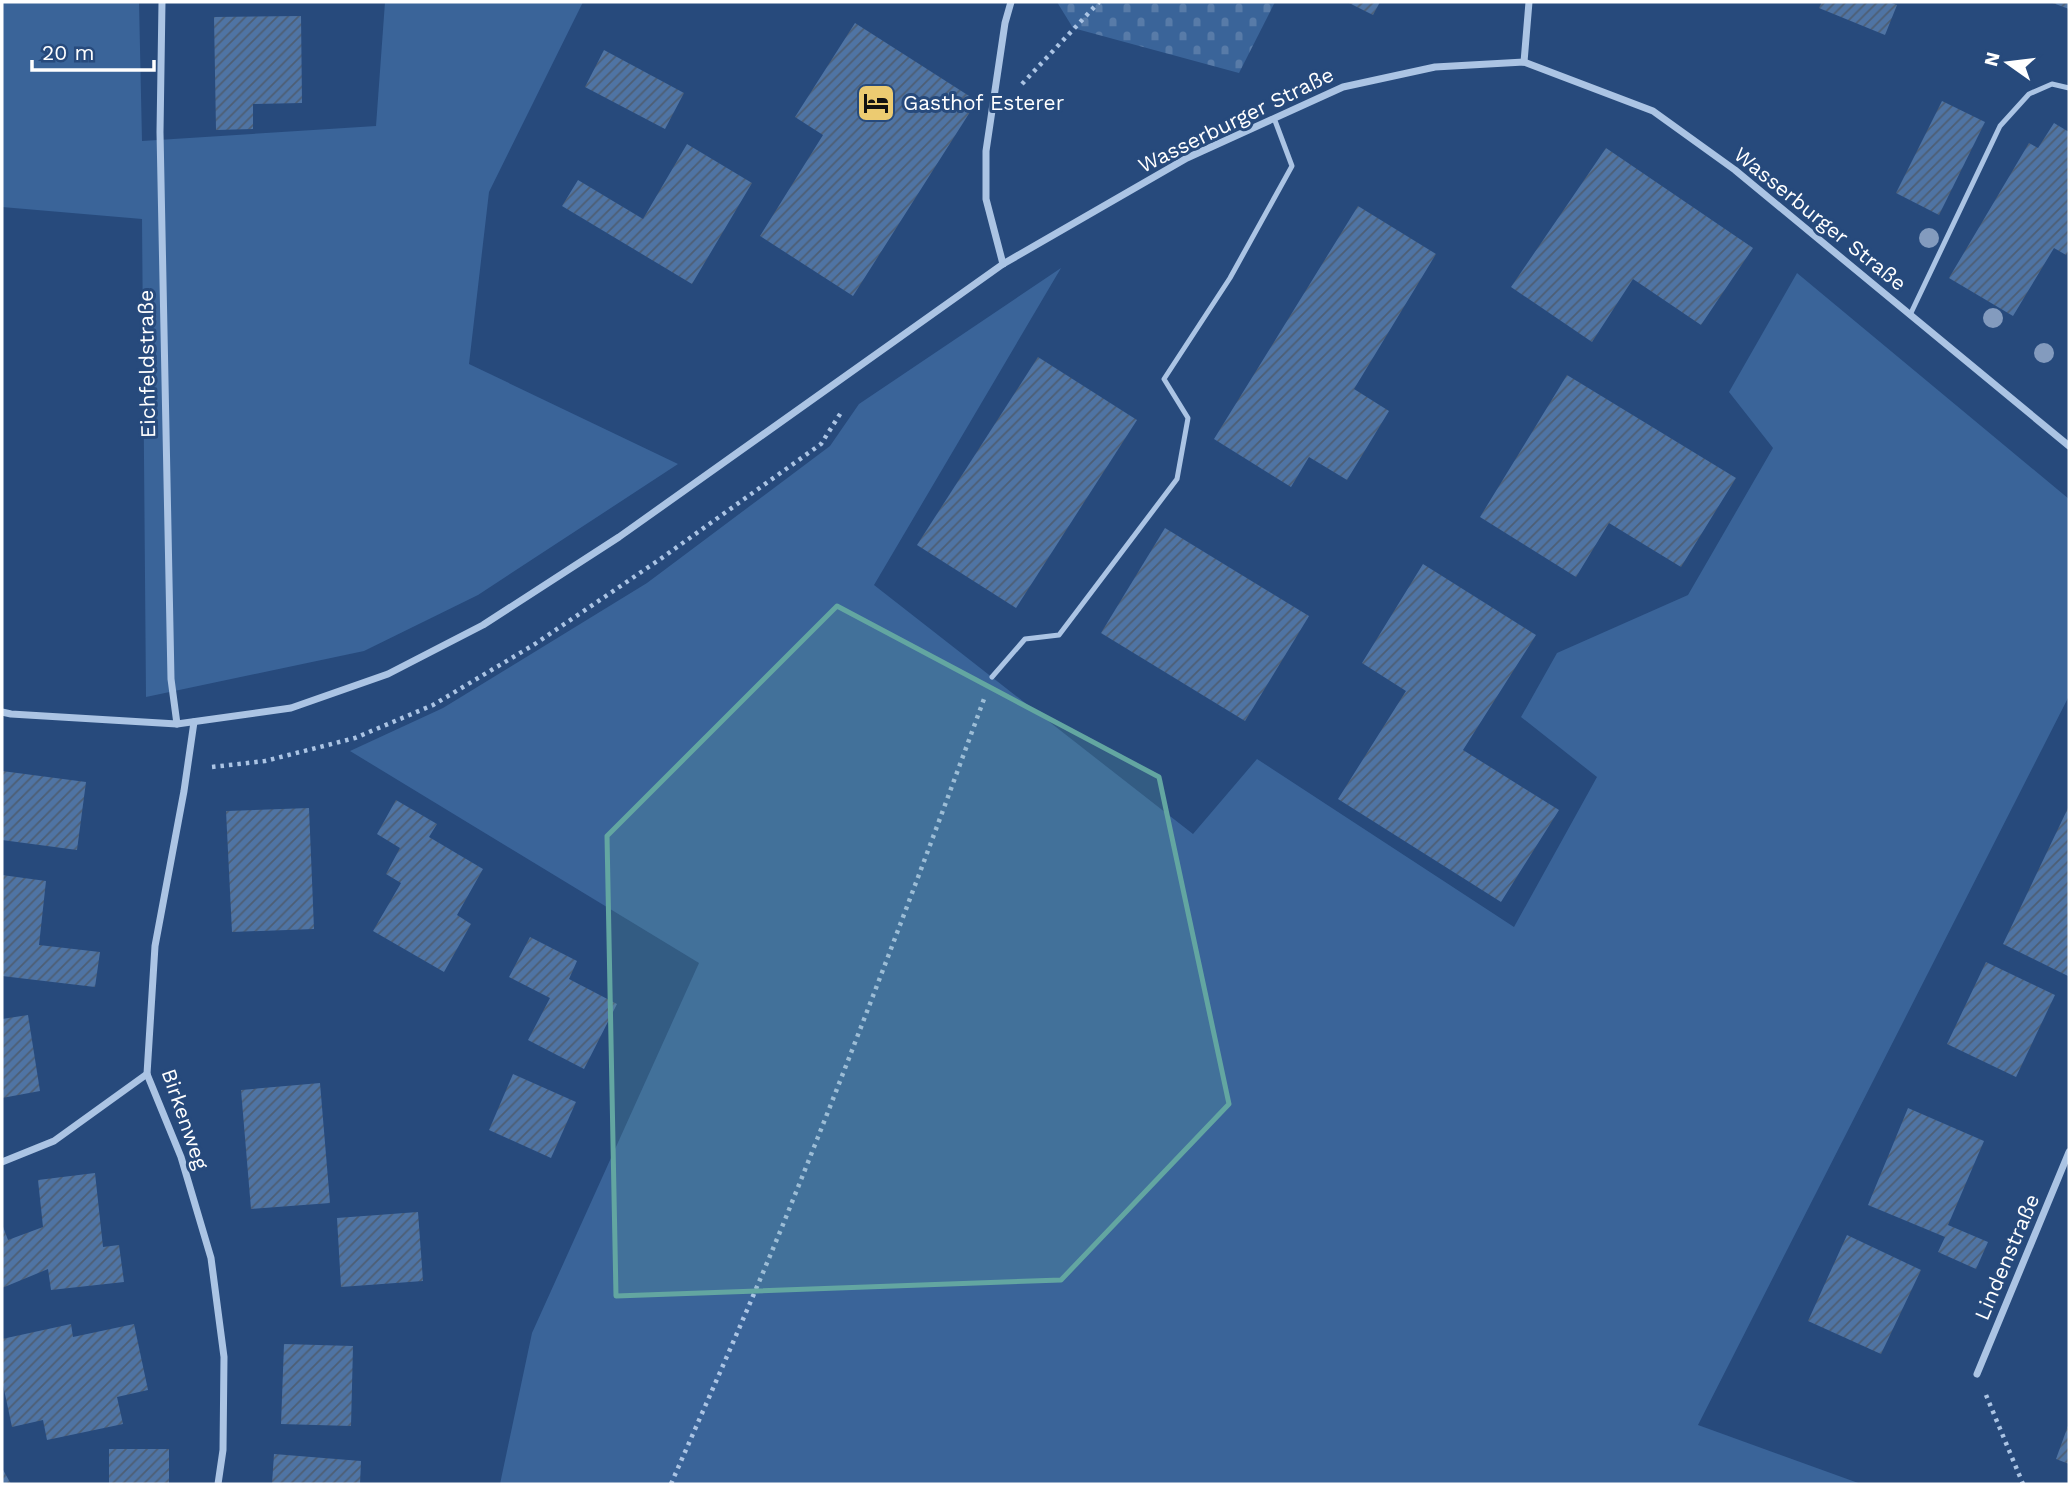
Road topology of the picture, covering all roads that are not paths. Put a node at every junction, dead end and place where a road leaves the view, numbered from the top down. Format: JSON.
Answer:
{"nodes":[{"id":1,"x":162,"y":2,"type":"edge"},
{"id":2,"x":1011,"y":2,"type":"edge"},
{"id":3,"x":1530,"y":2,"type":"edge"},
{"id":4,"x":1524,"y":62,"type":"junction"},
{"id":5,"x":2069,"y":88,"type":"edge"},
{"id":6,"x":1274,"y":118,"type":"junction"},
{"id":7,"x":1003,"y":264,"type":"junction"},
{"id":8,"x":1910,"y":315,"type":"junction"},
{"id":9,"x":2069,"y":446,"type":"edge"},
{"id":10,"x":992,"y":677,"type":"road end"},
{"id":11,"x":2,"y":712,"type":"edge"},
{"id":12,"x":194,"y":722,"type":"junction"},
{"id":13,"x":177,"y":724,"type":"junction"},
{"id":14,"x":147,"y":1074,"type":"junction"},
{"id":15,"x":2069,"y":1152,"type":"edge"},
{"id":16,"x":2,"y":1162,"type":"edge"},
{"id":17,"x":1977,"y":1374,"type":"road end"},
{"id":18,"x":218,"y":1484,"type":"edge"}],
"edges":[{"from":1,"to":13,"type":"street","name":"Eichfeldstraße"},
{"from":2,"to":7,"type":"street"},
{"from":3,"to":4,"type":"street"},
{"from":4,"to":6,"type":"street","name":"Wasserburger Straße"},
{"from":4,"to":8,"type":"street","name":"Wasserburger Straße"},
{"from":5,"to":8,"type":"lane"},
{"from":6,"to":7,"type":"street","name":"Wasserburger Straße"},
{"from":6,"to":10,"type":"lane"},
{"from":7,"to":12,"type":"street","name":"Wasserburger Straße"},
{"from":8,"to":9,"type":"street","name":"Wasserburger Straße"},
{"from":11,"to":13,"type":"street","name":"Wasserburger Straße"},
{"from":12,"to":13,"type":"street","name":"Wasserburger Straße"},
{"from":12,"to":14,"type":"street","name":"Birkenweg"},
{"from":14,"to":16,"type":"street"},
{"from":14,"to":18,"type":"street","name":"Birkenweg"},
{"from":15,"to":17,"type":"street","name":"Lindenstraße"}]}
